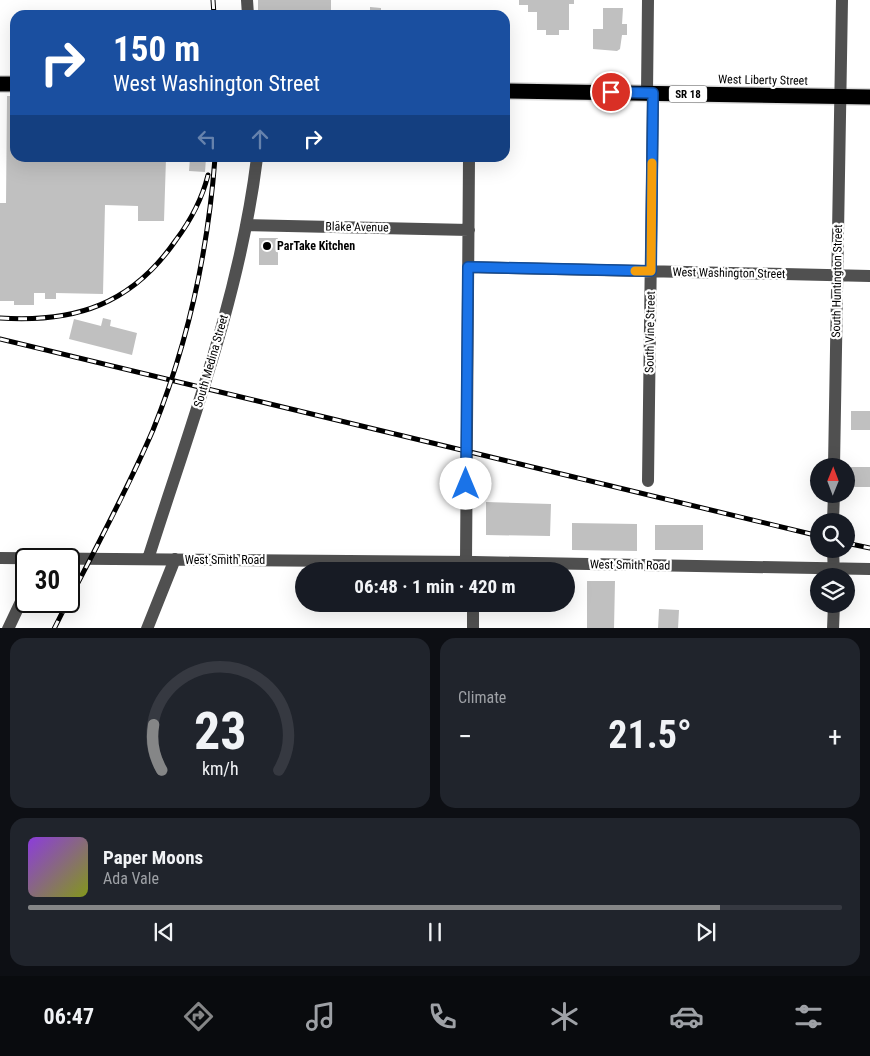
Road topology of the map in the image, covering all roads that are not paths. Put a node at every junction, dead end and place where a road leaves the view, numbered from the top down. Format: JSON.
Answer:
{"nodes":[{"id":1,"x":648,"y":0,"type":"edge"},
{"id":2,"x":842,"y":0,"type":"edge"},
{"id":3,"x":510,"y":91,"type":"edge"},
{"id":4,"x":650,"y":93,"type":"junction"},
{"id":5,"x":839,"y":97,"type":"junction"},
{"id":6,"x":870,"y":97,"type":"edge"},
{"id":7,"x":256,"y":162,"type":"edge"},
{"id":8,"x":469,"y":162,"type":"edge"},
{"id":9,"x":246,"y":225,"type":"junction"},
{"id":10,"x":469,"y":230,"type":"junction"},
{"id":11,"x":468,"y":267,"type":"junction"},
{"id":12,"x":651,"y":271,"type":"junction"},
{"id":13,"x":838,"y":276,"type":"junction"},
{"id":14,"x":870,"y":276,"type":"edge"},
{"id":15,"x":834,"y":458,"type":"edge"},
{"id":16,"x":648,"y":481,"type":"dead end"},
{"id":17,"x":0,"y":558,"type":"edge"},
{"id":18,"x":15,"y":558,"type":"edge"},
{"id":19,"x":80,"y":559,"type":"edge"},
{"id":20,"x":148,"y":559,"type":"junction"},
{"id":21,"x":175,"y":559,"type":"junction"},
{"id":22,"x":323,"y":562,"type":"edge"},
{"id":23,"x":471,"y":562,"type":"edge"},
{"id":24,"x":575,"y":567,"type":"edge"},
{"id":25,"x":870,"y":568,"type":"edge"},
{"id":26,"x":855,"y":570,"type":"edge"},
{"id":27,"x":810,"y":572,"type":"edge"},
{"id":28,"x":474,"y":612,"type":"edge"},
{"id":29,"x":15,"y":613,"type":"edge"},
{"id":30,"x":834,"y":613,"type":"edge"},
{"id":31,"x":8,"y":628,"type":"edge"},
{"id":32,"x":147,"y":628,"type":"edge"},
{"id":33,"x":473,"y":628,"type":"edge"},
{"id":34,"x":833,"y":628,"type":"edge"}],
"edges":[{"from":1,"to":4,"type":"street","name":"South Vine Street"},
{"from":2,"to":5,"type":"street","name":"South Huntington Street"},
{"from":3,"to":4,"type":"highway","name":"West Liberty Street","number":"SR 18"},
{"from":4,"to":5,"type":"highway","name":"West Liberty Street","number":"SR 18"},
{"from":4,"to":12,"type":"street","name":"South Vine Street"},
{"from":5,"to":6,"type":"highway","name":"West Liberty Street","number":"SR 18"},
{"from":5,"to":13,"type":"street","name":"South Huntington Street"},
{"from":7,"to":9,"type":"street","name":"South Medina Street"},
{"from":8,"to":10,"type":"street"},
{"from":9,"to":10,"type":"street","name":"Blake Avenue"},
{"from":9,"to":20,"type":"street","name":"South Medina Street"},
{"from":10,"to":11,"type":"street"},
{"from":11,"to":12,"type":"street","name":"West Washington Street"},
{"from":11,"to":23,"type":"street"},
{"from":12,"to":13,"type":"street","name":"West Washington Street"},
{"from":12,"to":16,"type":"street","name":"South Vine Street"},
{"from":13,"to":14,"type":"street","name":"West Washington Street"},
{"from":13,"to":15,"type":"street","name":"South Huntington Street"},
{"from":17,"to":18,"type":"street","name":"West Smith Road"},
{"from":19,"to":20,"type":"street","name":"West Smith Road"},
{"from":20,"to":21,"type":"street","name":"West Smith Road"},
{"from":21,"to":22,"type":"street","name":"West Smith Road"},
{"from":21,"to":32,"type":"street"},
{"from":24,"to":27,"type":"street","name":"West Smith Road"},
{"from":25,"to":26,"type":"street","name":"West Smith Road"},
{"from":28,"to":33,"type":"street"},
{"from":29,"to":31,"type":"street"},
{"from":30,"to":34,"type":"street"}]}
